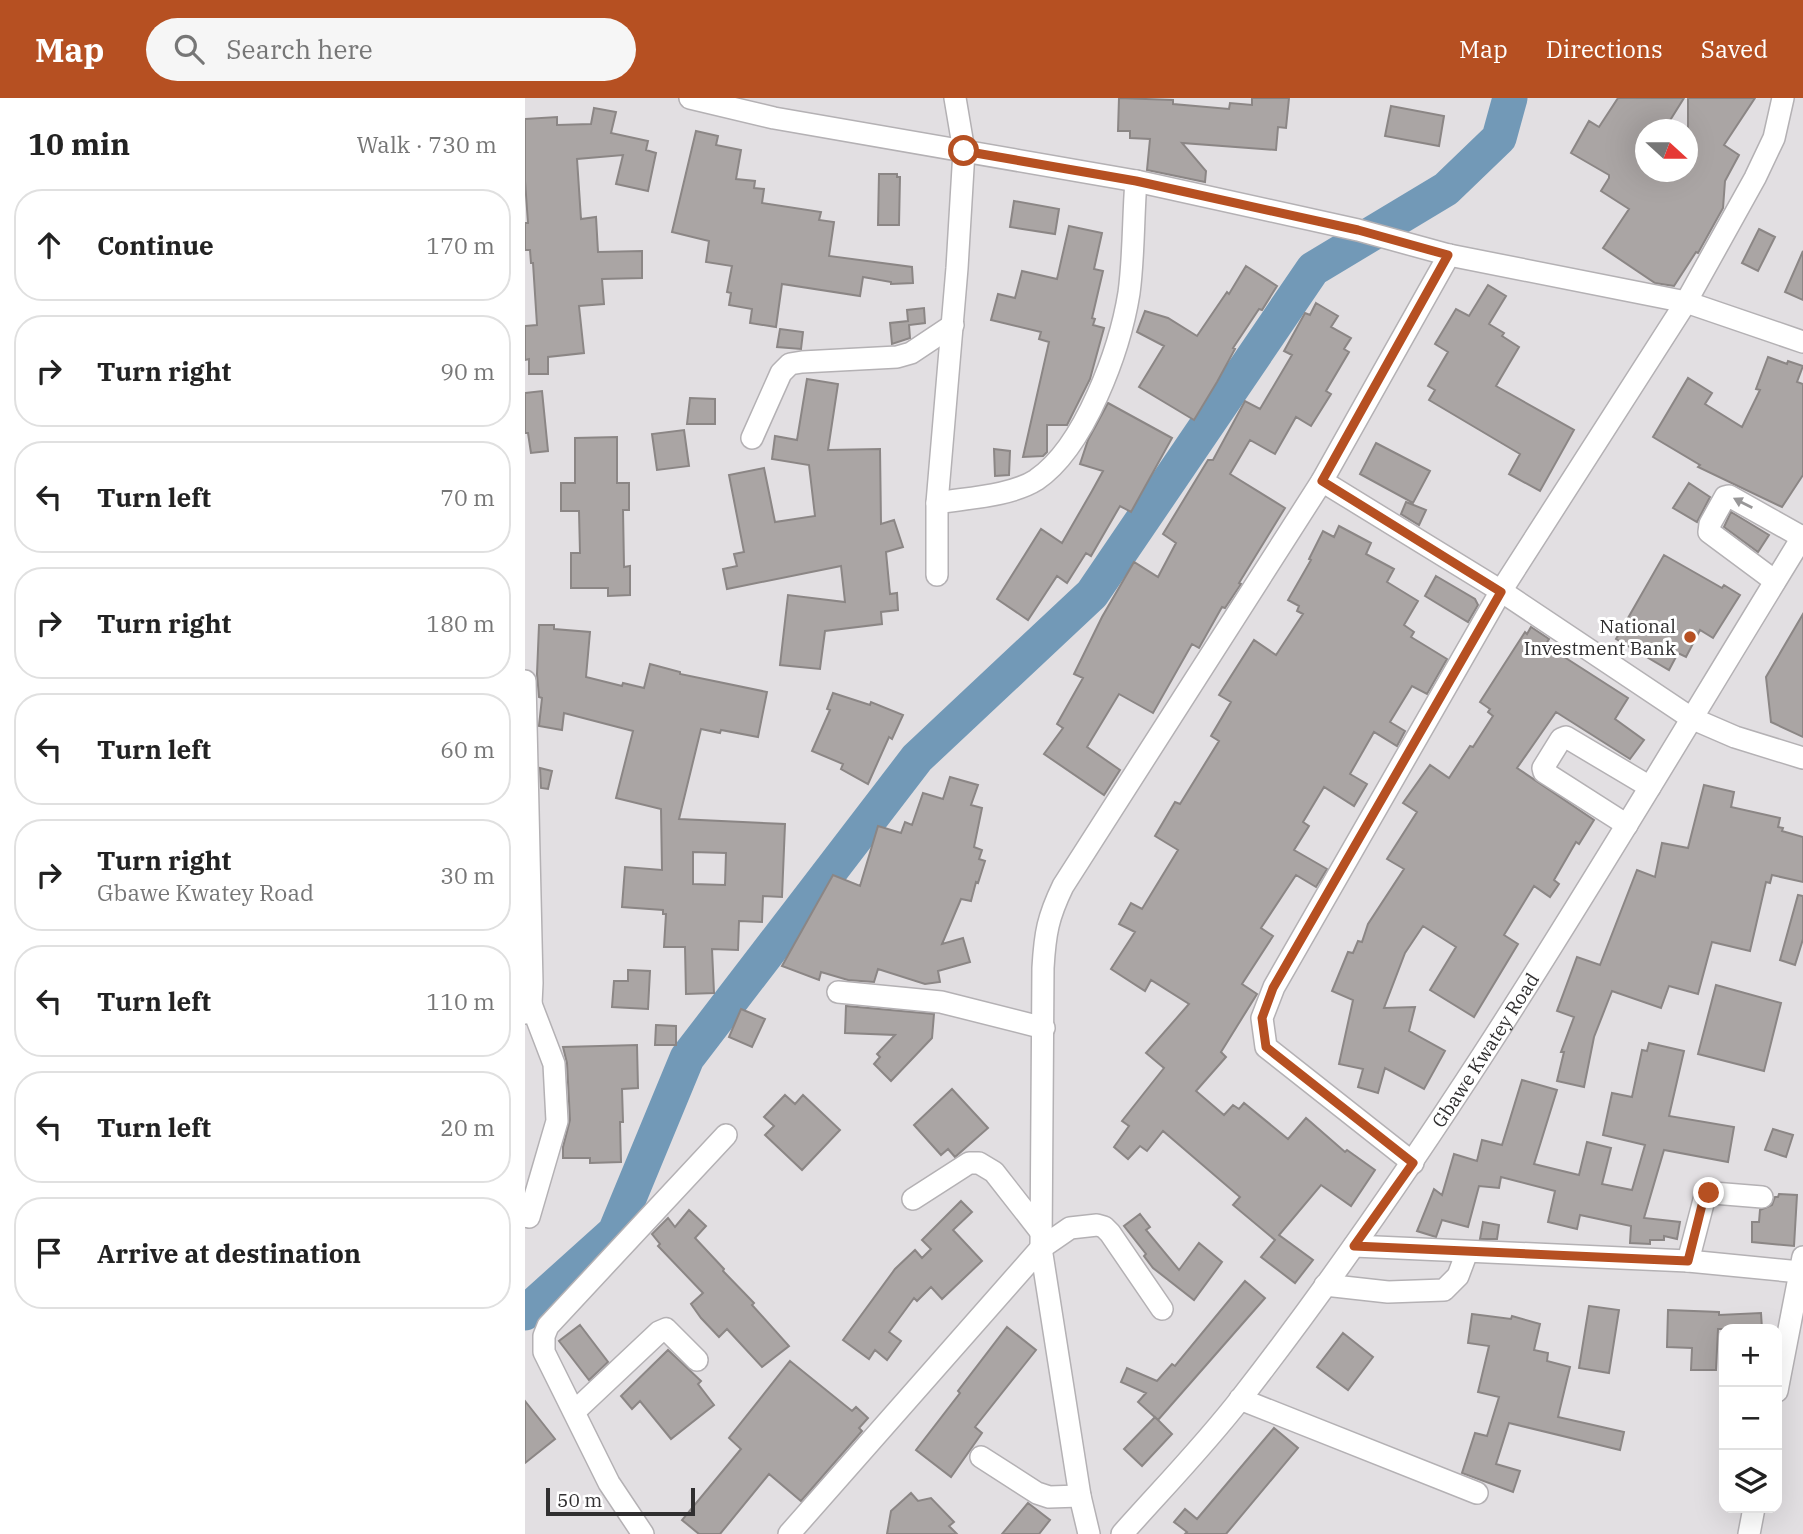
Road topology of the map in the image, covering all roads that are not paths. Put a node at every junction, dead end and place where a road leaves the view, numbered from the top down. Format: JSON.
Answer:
{"nodes":[{"id":1,"x":690,"y":98,"type":"edge"},
{"id":2,"x":955,"y":98,"type":"edge"},
{"id":3,"x":1783,"y":98,"type":"edge"},
{"id":4,"x":772,"y":108,"type":"edge"},
{"id":5,"x":964,"y":151,"type":"junction"},
{"id":6,"x":1136,"y":181,"type":"junction"},
{"id":7,"x":1448,"y":255,"type":"junction"},
{"id":8,"x":1686,"y":302,"type":"junction"},
{"id":9,"x":953,"y":325,"type":"junction"},
{"id":10,"x":1803,"y":342,"type":"edge"},
{"id":11,"x":752,"y":438,"type":"dead end"},
{"id":12,"x":1322,"y":481,"type":"junction"},
{"id":13,"x":937,"y":503,"type":"junction"},
{"id":14,"x":1803,"y":536,"type":"edge"},
{"id":15,"x":937,"y":575,"type":"dead end"},
{"id":16,"x":1775,"y":581,"type":"junction"},
{"id":17,"x":1501,"y":592,"type":"junction"},
{"id":18,"x":525,"y":681,"type":"edge"},
{"id":19,"x":1691,"y":718,"type":"junction"},
{"id":20,"x":1803,"y":758,"type":"edge"},
{"id":21,"x":1650,"y":787,"type":"junction"},
{"id":22,"x":1627,"y":825,"type":"junction"},
{"id":23,"x":838,"y":992,"type":"dead end"},
{"id":24,"x":528,"y":1008,"type":"edge"},
{"id":25,"x":1044,"y":1028,"type":"junction"},
{"id":26,"x":726,"y":1135,"type":"dead end"},
{"id":27,"x":1413,"y":1163,"type":"junction"},
{"id":28,"x":1762,"y":1197,"type":"dead end"},
{"id":29,"x":913,"y":1199,"type":"dead end"},
{"id":30,"x":529,"y":1217,"type":"dead end"},
{"id":31,"x":1041,"y":1240,"type":"junction"},
{"id":32,"x":1354,"y":1246,"type":"junction"},
{"id":33,"x":1467,"y":1252,"type":"junction"},
{"id":34,"x":1688,"y":1261,"type":"junction"},
{"id":35,"x":1801,"y":1264,"type":"edge"},
{"id":36,"x":1325,"y":1285,"type":"junction"},
{"id":37,"x":1162,"y":1309,"type":"dead end"},
{"id":38,"x":697,"y":1360,"type":"dead end"},
{"id":39,"x":1778,"y":1387,"type":"edge"},
{"id":40,"x":1240,"y":1399,"type":"junction"},
{"id":41,"x":576,"y":1411,"type":"junction"},
{"id":42,"x":981,"y":1457,"type":"dead end"},
{"id":43,"x":1477,"y":1493,"type":"dead end"},
{"id":44,"x":1080,"y":1496,"type":"junction"},
{"id":45,"x":1753,"y":1513,"type":"edge"},
{"id":46,"x":643,"y":1534,"type":"edge"},
{"id":47,"x":789,"y":1534,"type":"edge"},
{"id":48,"x":1089,"y":1534,"type":"edge"},
{"id":49,"x":1122,"y":1534,"type":"edge"},
{"id":50,"x":1749,"y":1534,"type":"edge"}],
"edges":[{"from":1,"to":4,"type":"street"},
{"from":2,"to":5,"type":"street"},
{"from":3,"to":8,"type":"street"},
{"from":4,"to":5,"type":"street"},
{"from":5,"to":6,"type":"street"},
{"from":5,"to":9,"type":"street"},
{"from":6,"to":7,"type":"street"},
{"from":6,"to":13,"type":"street"},
{"from":7,"to":8,"type":"street"},
{"from":7,"to":12,"type":"street"},
{"from":8,"to":10,"type":"street"},
{"from":8,"to":17,"type":"street"},
{"from":9,"to":11,"type":"street"},
{"from":9,"to":13,"type":"street"},
{"from":12,"to":17,"type":"street"},
{"from":12,"to":25,"type":"street"},
{"from":13,"to":15,"type":"street"},
{"from":14,"to":16,"type":"street","name":"Gbawe Kwatey Road"},
{"from":14,"to":16,"type":"street","one_way":true},
{"from":16,"to":19,"type":"street","name":"Gbawe Kwatey Road"},
{"from":17,"to":19,"type":"street"},
{"from":17,"to":27,"type":"street"},
{"from":18,"to":24,"type":"street"},
{"from":19,"to":20,"type":"street"},
{"from":19,"to":21,"type":"street","name":"Gbawe Kwatey Road"},
{"from":21,"to":22,"type":"street","name":"Gbawe Kwatey Road"},
{"from":21,"to":22,"type":"street"},
{"from":22,"to":27,"type":"street","name":"Gbawe Kwatey Road"},
{"from":23,"to":25,"type":"street"},
{"from":24,"to":30,"type":"street"},
{"from":25,"to":31,"type":"street"},
{"from":26,"to":41,"type":"street"},
{"from":27,"to":32,"type":"street","name":"Gbawe Kwatey Road"},
{"from":28,"to":34,"type":"street"},
{"from":29,"to":31,"type":"street"},
{"from":31,"to":37,"type":"street"},
{"from":31,"to":44,"type":"street"},
{"from":31,"to":47,"type":"street"},
{"from":32,"to":33,"type":"street"},
{"from":32,"to":36,"type":"street","name":"Gbawe Kwatey Road"},
{"from":33,"to":34,"type":"street"},
{"from":33,"to":36,"type":"street"},
{"from":34,"to":35,"type":"street"},
{"from":35,"to":39,"type":"street"},
{"from":36,"to":40,"type":"street","name":"Gbawe Kwatey Road"},
{"from":38,"to":41,"type":"street"},
{"from":40,"to":43,"type":"street"},
{"from":40,"to":49,"type":"street","name":"Gbawe Kwatey Road"},
{"from":41,"to":46,"type":"street"},
{"from":42,"to":44,"type":"street"},
{"from":44,"to":48,"type":"street"},
{"from":45,"to":50,"type":"street"}]}
